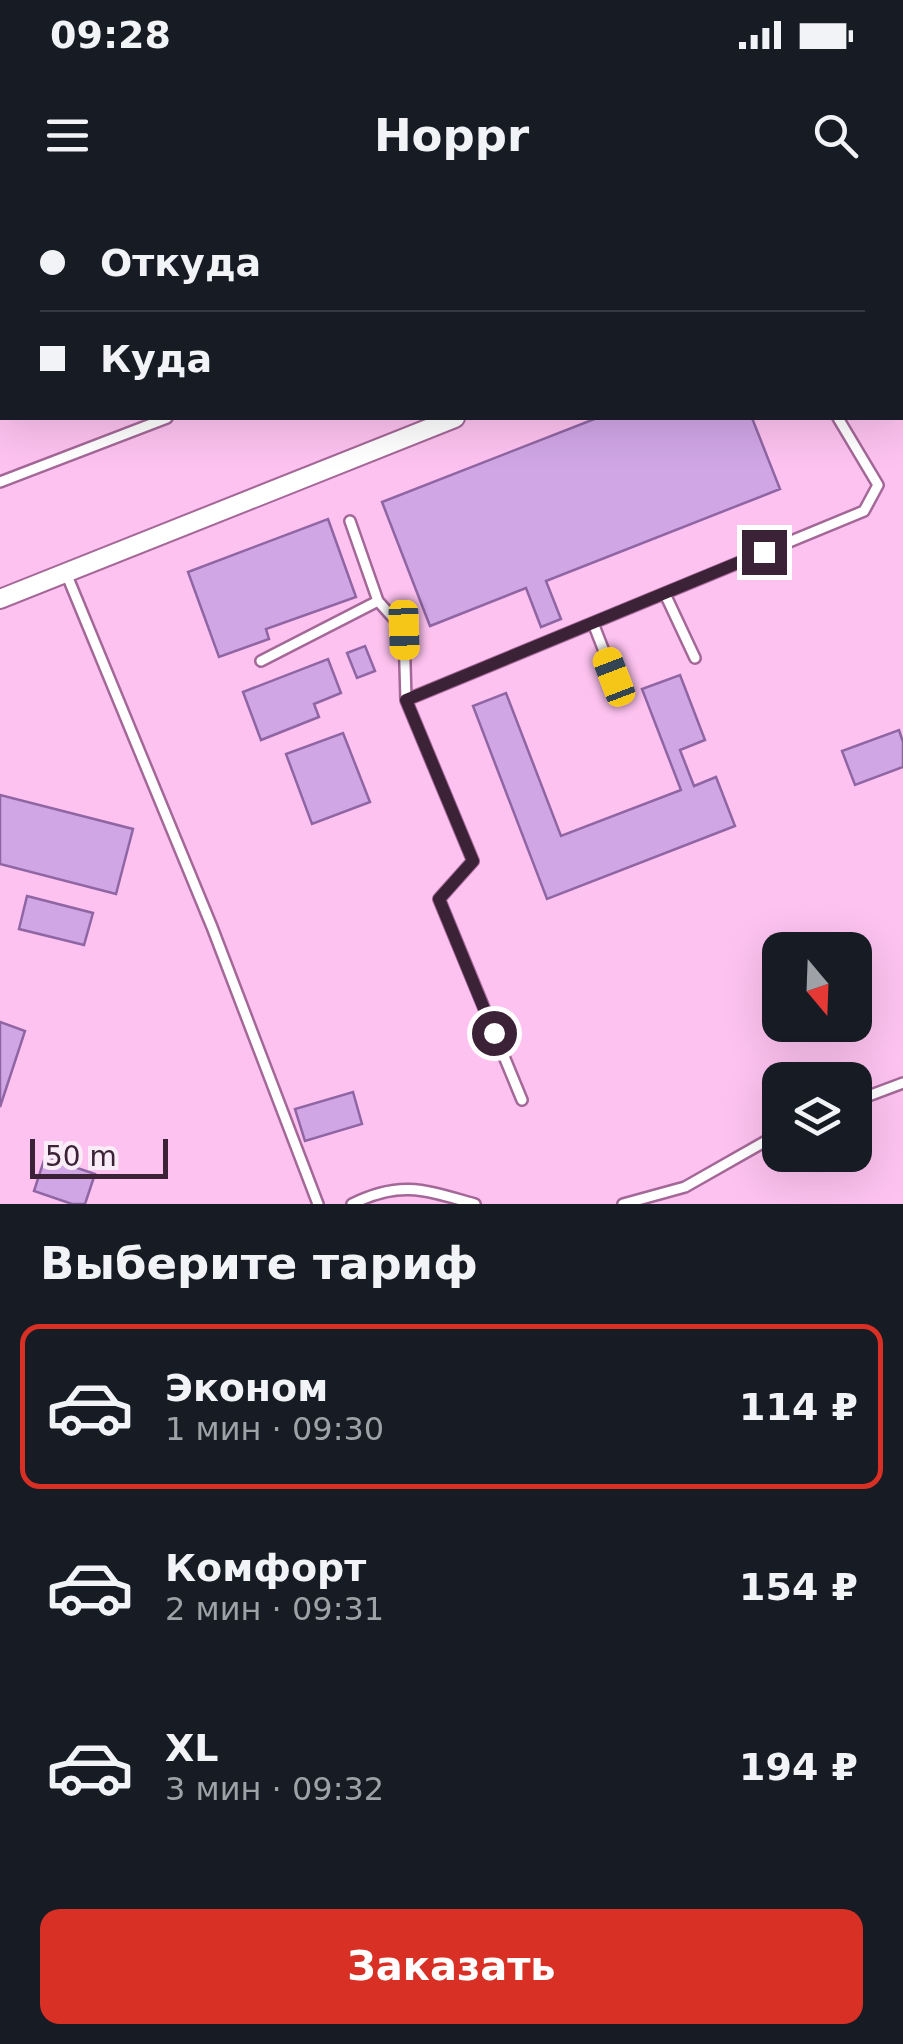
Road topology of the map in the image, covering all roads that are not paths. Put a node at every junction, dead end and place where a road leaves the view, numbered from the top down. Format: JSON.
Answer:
{"nodes":[{"id":1,"x":450,"y":420,"type":"edge"},
{"id":2,"x":839,"y":420,"type":"edge"},
{"id":3,"x":141,"y":422,"type":"edge"},
{"id":4,"x":0,"y":482,"type":"edge"},
{"id":5,"x":350,"y":522,"type":"dead end"},
{"id":6,"x":66,"y":573,"type":"junction"},
{"id":7,"x":664,"y":594,"type":"junction"},
{"id":8,"x":0,"y":599,"type":"edge"},
{"id":9,"x":378,"y":601,"type":"junction"},
{"id":10,"x":594,"y":623,"type":"junction"},
{"id":11,"x":695,"y":658,"type":"dead end"},
{"id":12,"x":261,"y":661,"type":"dead end"},
{"id":13,"x":614,"y":677,"type":"dead end"},
{"id":14,"x":406,"y":700,"type":"junction"},
{"id":15,"x":903,"y":1082,"type":"edge"},
{"id":16,"x":872,"y":1094,"type":"edge"},
{"id":17,"x":522,"y":1100,"type":"dead end"},
{"id":18,"x":762,"y":1143,"type":"edge"},
{"id":19,"x":318,"y":1204,"type":"edge"},
{"id":20,"x":352,"y":1204,"type":"edge"},
{"id":21,"x":475,"y":1204,"type":"edge"},
{"id":22,"x":623,"y":1204,"type":"edge"}],
"edges":[{"from":1,"to":6,"type":"street"},
{"from":2,"to":7,"type":"lane"},
{"from":3,"to":4,"type":"lane"},
{"from":5,"to":9,"type":"lane"},
{"from":6,"to":8,"type":"street"},
{"from":6,"to":19,"type":"lane"},
{"from":7,"to":10,"type":"lane"},
{"from":7,"to":11,"type":"lane"},
{"from":9,"to":12,"type":"lane"},
{"from":9,"to":14,"type":"lane"},
{"from":10,"to":13,"type":"lane"},
{"from":10,"to":14,"type":"lane"},
{"from":14,"to":17,"type":"lane"},
{"from":15,"to":16,"type":"lane"},
{"from":18,"to":22,"type":"lane"},
{"from":20,"to":21,"type":"lane"}]}
